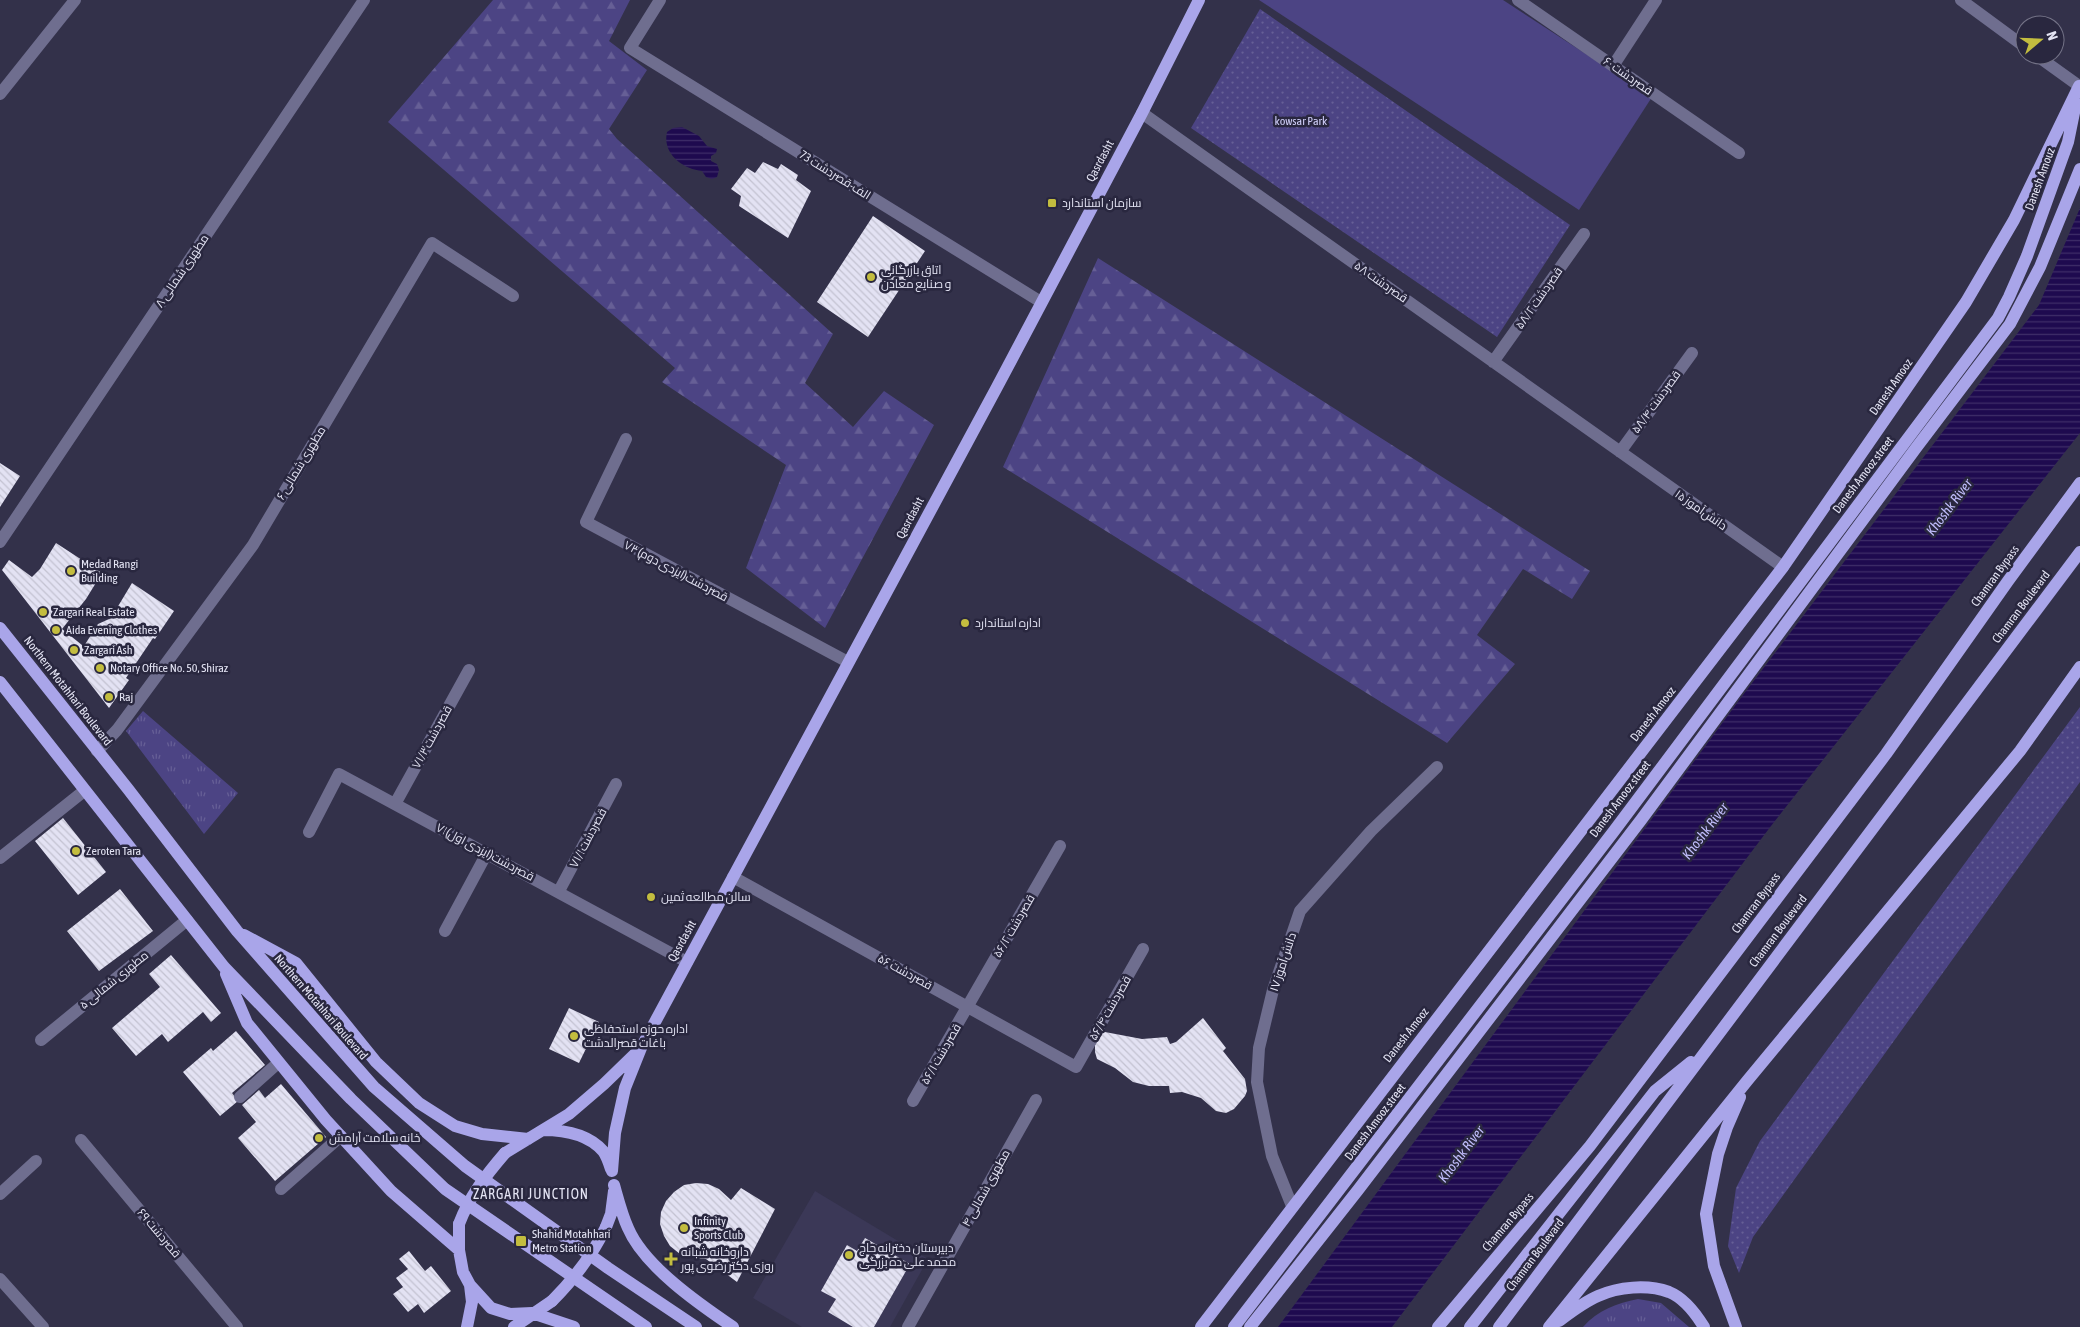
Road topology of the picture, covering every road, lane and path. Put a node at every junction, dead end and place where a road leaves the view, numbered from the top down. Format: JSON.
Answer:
{"nodes":[{"id":1,"x":75,"y":0,"type":"edge"},
{"id":2,"x":364,"y":0,"type":"edge"},
{"id":3,"x":660,"y":0,"type":"edge"},
{"id":4,"x":1199,"y":0,"type":"edge"},
{"id":5,"x":1518,"y":0,"type":"edge"},
{"id":6,"x":1656,"y":0,"type":"edge"},
{"id":7,"x":1961,"y":0,"type":"edge"},
{"id":8,"x":2015,"y":40,"type":"edge"},
{"id":9,"x":2050,"y":65,"type":"edge"},
{"id":10,"x":1613,"y":66,"type":"junction"},
{"id":11,"x":2079,"y":85,"type":"edge"},
{"id":12,"x":0,"y":94,"type":"edge"},
{"id":13,"x":1142,"y":113,"type":"junction"},
{"id":14,"x":1739,"y":153,"type":"dead end"},
{"id":15,"x":2080,"y":169,"type":"edge"},
{"id":16,"x":1584,"y":234,"type":"dead end"},
{"id":17,"x":2017,"y":280,"type":"joint"},
{"id":18,"x":513,"y":296,"type":"dead end"},
{"id":19,"x":1040,"y":302,"type":"junction"},
{"id":20,"x":1692,"y":353,"type":"dead end"},
{"id":21,"x":1494,"y":362,"type":"junction"},
{"id":22,"x":626,"y":439,"type":"dead end"},
{"id":23,"x":1620,"y":452,"type":"junction"},
{"id":24,"x":2080,"y":483,"type":"edge"},
{"id":25,"x":0,"y":542,"type":"edge"},
{"id":26,"x":2080,"y":552,"type":"edge"},
{"id":27,"x":1783,"y":567,"type":"junction"},
{"id":28,"x":0,"y":628,"type":"edge"},
{"id":29,"x":848,"y":662,"type":"junction"},
{"id":30,"x":2080,"y":667,"type":"edge"},
{"id":31,"x":469,"y":670,"type":"dead end"},
{"id":32,"x":0,"y":682,"type":"edge"},
{"id":33,"x":97,"y":751,"type":"junction"},
{"id":34,"x":1437,"y":767,"type":"dead end"},
{"id":35,"x":616,"y":784,"type":"dead end"},
{"id":36,"x":84,"y":790,"type":"junction"},
{"id":37,"x":395,"y":804,"type":"junction"},
{"id":38,"x":309,"y":832,"type":"dead end"},
{"id":39,"x":1060,"y":846,"type":"dead end"},
{"id":40,"x":487,"y":853,"type":"junction"},
{"id":41,"x":0,"y":858,"type":"edge"},
{"id":42,"x":733,"y":877,"type":"junction"},
{"id":43,"x":559,"y":891,"type":"junction"},
{"id":44,"x":187,"y":920,"type":"junction"},
{"id":45,"x":445,"y":931,"type":"dead end"},
{"id":46,"x":237,"y":932,"type":"junction"},
{"id":47,"x":1143,"y":949,"type":"dead end"},
{"id":48,"x":687,"y":962,"type":"junction"},
{"id":49,"x":224,"y":967,"type":"junction"},
{"id":50,"x":968,"y":1007,"type":"junction"},
{"id":51,"x":41,"y":1040,"type":"dead end"},
{"id":52,"x":641,"y":1048,"type":"junction"},
{"id":53,"x":1704,"y":1052,"type":"junction"},
{"id":54,"x":278,"y":1063,"type":"junction"},
{"id":55,"x":1076,"y":1067,"type":"joint"},
{"id":56,"x":1748,"y":1081,"type":"junction"},
{"id":57,"x":240,"y":1097,"type":"dead end"},
{"id":58,"x":1036,"y":1100,"type":"dead end"},
{"id":59,"x":914,"y":1101,"type":"dead end"},
{"id":60,"x":543,"y":1130,"type":"junction"},
{"id":61,"x":341,"y":1136,"type":"junction"},
{"id":62,"x":528,"y":1139,"type":"junction"},
{"id":63,"x":81,"y":1140,"type":"dead end"},
{"id":64,"x":36,"y":1161,"type":"dead end"},
{"id":65,"x":612,"y":1171,"type":"junction"},
{"id":66,"x":614,"y":1184,"type":"junction"},
{"id":67,"x":281,"y":1189,"type":"dead end"},
{"id":68,"x":0,"y":1194,"type":"edge"},
{"id":69,"x":1292,"y":1206,"type":"junction"},
{"id":70,"x":459,"y":1250,"type":"junction"},
{"id":71,"x":0,"y":1279,"type":"edge"},
{"id":72,"x":470,"y":1285,"type":"junction"},
{"id":73,"x":532,"y":1313,"type":"junction"},
{"id":74,"x":1550,"y":1326,"type":"edge"},
{"id":75,"x":43,"y":1327,"type":"edge"},
{"id":76,"x":237,"y":1327,"type":"edge"},
{"id":77,"x":467,"y":1327,"type":"edge"},
{"id":78,"x":514,"y":1327,"type":"edge"},
{"id":79,"x":574,"y":1327,"type":"edge"},
{"id":80,"x":646,"y":1327,"type":"edge"},
{"id":81,"x":696,"y":1327,"type":"edge"},
{"id":82,"x":733,"y":1327,"type":"edge"},
{"id":83,"x":908,"y":1327,"type":"edge"},
{"id":84,"x":1201,"y":1327,"type":"edge"},
{"id":85,"x":1234,"y":1327,"type":"edge"},
{"id":86,"x":1250,"y":1327,"type":"edge"},
{"id":87,"x":1438,"y":1327,"type":"edge"},
{"id":88,"x":1470,"y":1327,"type":"edge"},
{"id":89,"x":1499,"y":1327,"type":"edge"},
{"id":90,"x":1704,"y":1327,"type":"edge"},
{"id":91,"x":1736,"y":1327,"type":"edge"}],
"edges":[{"from":1,"to":12,"type":"street"},
{"from":2,"to":25,"type":"street","name":"۸ مطهری شمالی"},
{"from":3,"to":19,"type":"street","name":"73 الف-قصردشت"},
{"from":4,"to":13,"type":"main road","name":"Qasrdasht"},
{"from":5,"to":10,"type":"street","name":"۶۰ قصردشت"},
{"from":6,"to":10,"type":"street"},
{"from":7,"to":8,"type":"street"},
{"from":9,"to":11,"type":"street"},
{"from":10,"to":14,"type":"street","name":"۶۰ قصردشت"},
{"from":11,"to":17,"type":"main road","name":"Danesh Amouz"},
{"from":11,"to":27,"type":"main road","name":"Danesh Amooz"},
{"from":13,"to":19,"type":"main road","name":"Qasrdasht"},
{"from":13,"to":21,"type":"street","name":"قصردشت ۵۸"},
{"from":15,"to":86,"type":"main road"},
{"from":16,"to":21,"type":"street","name":"۵۸/۲ قصردشت"},
{"from":17,"to":85,"type":"main road","name":"Danesh Amooz street"},
{"from":18,"to":33,"type":"street","name":"۶ مطهری شمالی"},
{"from":19,"to":29,"type":"main road","name":"Qasrdasht"},
{"from":20,"to":23,"type":"street","name":"۵۸/۴ قصردشت"},
{"from":21,"to":23,"type":"street","name":"قصردشت ۵۸"},
{"from":22,"to":29,"type":"street","name":"۷۳قصردشت(ایزدی دوم)"},
{"from":23,"to":27,"type":"street","name":"دانش‌آموز ۱۵"},
{"from":24,"to":87,"type":"main road","name":"Chamran Bypass"},
{"from":26,"to":53,"type":"main road","name":"Chamran Boulevard"},
{"from":27,"to":69,"type":"main road","name":"Danesh Amooz"},
{"from":28,"to":33,"type":"main road","name":"Northern Motahhari Boulevard"},
{"from":29,"to":42,"type":"main road","name":"Qasrdasht"},
{"from":30,"to":56,"type":"main road"},
{"from":31,"to":37,"type":"street","name":"قصردشت۷۱/۳"},
{"from":32,"to":36,"type":"main road"},
{"from":33,"to":46,"type":"main road","name":"Northern Motahhari Boulevard"},
{"from":34,"to":69,"type":"street","name":"دانش‌آموز ۱۷"},
{"from":35,"to":43,"type":"street","name":"قصردشت۷۱/۱"},
{"from":36,"to":41,"type":"street"},
{"from":36,"to":44,"type":"main road"},
{"from":37,"to":38,"type":"street","name":"۷۱قصردشت(ایزدی اول)"},
{"from":37,"to":40,"type":"street","name":"۷۱قصردشت(ایزدی اول)"},
{"from":39,"to":50,"type":"street","name":"۵۶/۲ قصردشت"},
{"from":40,"to":43,"type":"street","name":"۷۱قصردشت(ایزدی اول)"},
{"from":40,"to":45,"type":"street"},
{"from":42,"to":48,"type":"main road","name":"Qasrdasht"},
{"from":42,"to":50,"type":"street","name":"۵۶ قصردشت"},
{"from":43,"to":48,"type":"street","name":"۷۱قصردشت(ایزدی اول)"},
{"from":44,"to":49,"type":"main road"},
{"from":44,"to":51,"type":"street","name":"۵ مطهری شمالی"},
{"from":46,"to":62,"type":"main road"},
{"from":46,"to":81,"type":"main road","name":"Northern Motahhari Boulevard"},
{"from":47,"to":55,"type":"street","name":"۵۶/۴ قصردشت"},
{"from":48,"to":52,"type":"main road","name":"Qasrdasht"},
{"from":49,"to":54,"type":"main road"},
{"from":49,"to":80,"type":"main road"},
{"from":50,"to":55,"type":"street","name":"۵۶ قصردشت"},
{"from":50,"to":59,"type":"street","name":"۵۶/۱ قصردشت"},
{"from":52,"to":60,"type":"main road"},
{"from":52,"to":65,"type":"main road"},
{"from":53,"to":88,"type":"main road"},
{"from":53,"to":89,"type":"main road","name":"Chamran Boulevard"},
{"from":54,"to":57,"type":"street"},
{"from":54,"to":61,"type":"main road"},
{"from":56,"to":74,"type":"main road"},
{"from":56,"to":91,"type":"main road"},
{"from":58,"to":83,"type":"street","name":"۴ مطهری شمالی"},
{"from":60,"to":62,"type":"main road"},
{"from":60,"to":65,"type":"main road"},
{"from":61,"to":67,"type":"street"},
{"from":61,"to":70,"type":"main road"},
{"from":62,"to":70,"type":"main road","bridge":true},
{"from":63,"to":76,"type":"street","name":"۶۹ قصردشت"},
{"from":64,"to":68,"type":"street"},
{"from":65,"to":66,"type":"main road"},
{"from":66,"to":73,"type":"main road","bridge":true},
{"from":66,"to":82,"type":"main road"},
{"from":69,"to":84,"type":"main road","name":"Danesh Amooz"},
{"from":70,"to":72,"type":"main road"},
{"from":71,"to":75,"type":"street"},
{"from":72,"to":73,"type":"main road"},
{"from":72,"to":77,"type":"main road"},
{"from":73,"to":78,"type":"main road"},
{"from":73,"to":79,"type":"main road"},
{"from":74,"to":90,"type":"main road"}]}
